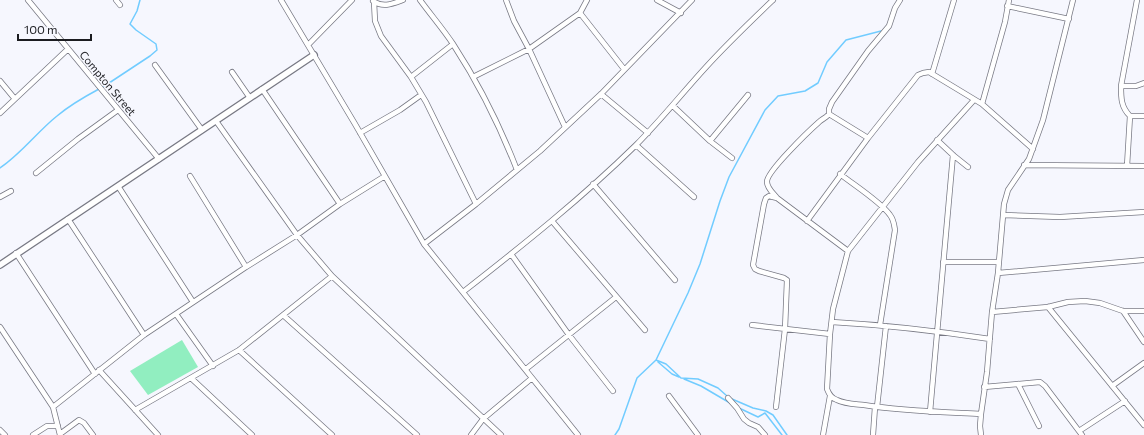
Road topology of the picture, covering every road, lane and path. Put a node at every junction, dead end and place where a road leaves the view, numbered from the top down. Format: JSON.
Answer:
{"nodes":[{"id":1,"x":28,"y":0,"type":"edge"},
{"id":2,"x":116,"y":0,"type":"edge"},
{"id":3,"x":281,"y":0,"type":"edge"},
{"id":4,"x":352,"y":0,"type":"edge"},
{"id":5,"x":403,"y":0,"type":"edge"},
{"id":6,"x":420,"y":0,"type":"edge"},
{"id":7,"x":506,"y":0,"type":"edge"},
{"id":8,"x":587,"y":0,"type":"edge"},
{"id":9,"x":657,"y":0,"type":"edge"},
{"id":10,"x":692,"y":0,"type":"edge"},
{"id":11,"x":773,"y":0,"type":"edge"},
{"id":12,"x":900,"y":0,"type":"edge"},
{"id":13,"x":954,"y":0,"type":"edge"},
{"id":14,"x":1009,"y":0,"type":"edge"},
{"id":15,"x":1072,"y":0,"type":"edge"},
{"id":16,"x":1137,"y":0,"type":"edge"},
{"id":17,"x":373,"y":1,"type":"edge"},
{"id":18,"x":120,"y":5,"type":"dead end"},
{"id":19,"x":1007,"y":6,"type":"junction"},
{"id":20,"x":580,"y":12,"type":"junction"},
{"id":21,"x":680,"y":13,"type":"junction"},
{"id":22,"x":1069,"y":19,"type":"junction"},
{"id":23,"x":452,"y":44,"type":"junction"},
{"id":24,"x":308,"y":45,"type":"junction"},
{"id":25,"x":68,"y":49,"type":"junction"},
{"id":26,"x":529,"y":49,"type":"junction"},
{"id":27,"x":314,"y":55,"type":"junction"},
{"id":28,"x":155,"y":65,"type":"dead end"},
{"id":29,"x":624,"y":69,"type":"junction"},
{"id":30,"x":232,"y":72,"type":"dead end"},
{"id":31,"x":932,"y":74,"type":"junction"},
{"id":32,"x":411,"y":77,"type":"junction"},
{"id":33,"x":473,"y":77,"type":"junction"},
{"id":34,"x":0,"y":81,"type":"edge"},
{"id":35,"x":1144,"y":83,"type":"edge"},
{"id":36,"x":1121,"y":86,"type":"junction"},
{"id":37,"x":262,"y":89,"type":"junction"},
{"id":38,"x":601,"y":94,"type":"junction"},
{"id":39,"x":422,"y":95,"type":"junction"},
{"id":40,"x":748,"y":95,"type":"dead end"},
{"id":41,"x":250,"y":98,"type":"junction"},
{"id":42,"x":15,"y":99,"type":"junction"},
{"id":43,"x":974,"y":100,"type":"junction"},
{"id":44,"x":982,"y":104,"type":"junction"},
{"id":45,"x":673,"y":106,"type":"junction"},
{"id":46,"x":118,"y":110,"type":"junction"},
{"id":47,"x":0,"y":113,"type":"edge"},
{"id":48,"x":829,"y":114,"type":"junction"},
{"id":49,"x":1130,"y":116,"type":"junction"},
{"id":50,"x":1144,"y":116,"type":"edge"},
{"id":51,"x":216,"y":120,"type":"junction"},
{"id":52,"x":566,"y":127,"type":"junction"},
{"id":53,"x":202,"y":130,"type":"junction"},
{"id":54,"x":360,"y":133,"type":"junction"},
{"id":55,"x":648,"y":133,"type":"junction"},
{"id":56,"x":868,"y":138,"type":"junction"},
{"id":57,"x":937,"y":140,"type":"junction"},
{"id":58,"x":710,"y":141,"type":"junction"},
{"id":59,"x":636,"y":145,"type":"junction"},
{"id":60,"x":1033,"y":148,"type":"junction"},
{"id":61,"x":953,"y":155,"type":"junction"},
{"id":62,"x":732,"y":158,"type":"dead end"},
{"id":63,"x":159,"y":159,"type":"junction"},
{"id":64,"x":1024,"y":165,"type":"junction"},
{"id":65,"x":1127,"y":166,"type":"junction"},
{"id":66,"x":1144,"y":166,"type":"edge"},
{"id":67,"x":968,"y":167,"type":"dead end"},
{"id":68,"x":517,"y":170,"type":"junction"},
{"id":69,"x":36,"y":173,"type":"dead end"},
{"id":70,"x":840,"y":174,"type":"junction"},
{"id":71,"x":190,"y":176,"type":"dead end"},
{"id":72,"x":385,"y":176,"type":"junction"},
{"id":73,"x":593,"y":184,"type":"junction"},
{"id":74,"x":118,"y":186,"type":"junction"},
{"id":75,"x":10,"y":191,"type":"dead end"},
{"id":76,"x":0,"y":197,"type":"edge"},
{"id":77,"x":694,"y":197,"type":"dead end"},
{"id":78,"x":777,"y":198,"type":"junction"},
{"id":79,"x":340,"y":204,"type":"junction"},
{"id":80,"x":476,"y":204,"type":"junction"},
{"id":81,"x":882,"y":207,"type":"junction"},
{"id":82,"x":1144,"y":212,"type":"edge"},
{"id":83,"x":1003,"y":215,"type":"junction"},
{"id":84,"x":68,"y":219,"type":"junction"},
{"id":85,"x":552,"y":221,"type":"junction"},
{"id":86,"x":807,"y":221,"type":"junction"},
{"id":87,"x":297,"y":236,"type":"junction"},
{"id":88,"x":424,"y":244,"type":"junction"},
{"id":89,"x":848,"y":251,"type":"junction"},
{"id":90,"x":16,"y":254,"type":"junction"},
{"id":91,"x":511,"y":254,"type":"junction"},
{"id":92,"x":1144,"y":260,"type":"edge"},
{"id":93,"x":1,"y":262,"type":"edge"},
{"id":94,"x":943,"y":262,"type":"junction"},
{"id":95,"x":998,"y":262,"type":"junction"},
{"id":96,"x":246,"y":267,"type":"junction"},
{"id":97,"x":998,"y":273,"type":"junction"},
{"id":98,"x":332,"y":276,"type":"junction"},
{"id":99,"x":675,"y":280,"type":"dead end"},
{"id":100,"x":463,"y":292,"type":"junction"},
{"id":101,"x":616,"y":297,"type":"junction"},
{"id":102,"x":193,"y":302,"type":"junction"},
{"id":103,"x":1048,"y":307,"type":"junction"},
{"id":104,"x":1123,"y":311,"type":"junction"},
{"id":105,"x":1144,"y":311,"type":"edge"},
{"id":106,"x":992,"y":312,"type":"junction"},
{"id":107,"x":176,"y":314,"type":"junction"},
{"id":108,"x":283,"y":315,"type":"junction"},
{"id":109,"x":832,"y":322,"type":"junction"},
{"id":110,"x":752,"y":325,"type":"dead end"},
{"id":111,"x":880,"y":325,"type":"junction"},
{"id":112,"x":886,"y":326,"type":"junction"},
{"id":113,"x":0,"y":327,"type":"edge"},
{"id":114,"x":644,"y":330,"type":"dead end"},
{"id":115,"x":786,"y":330,"type":"junction"},
{"id":116,"x":936,"y":330,"type":"junction"},
{"id":117,"x":570,"y":334,"type":"junction"},
{"id":118,"x":830,"y":334,"type":"junction"},
{"id":119,"x":144,"y":335,"type":"junction"},
{"id":120,"x":990,"y":339,"type":"junction"},
{"id":121,"x":1144,"y":342,"type":"edge"},
{"id":122,"x":239,"y":350,"type":"junction"},
{"id":123,"x":1144,"y":363,"type":"edge"},
{"id":124,"x":213,"y":366,"type":"junction"},
{"id":125,"x":526,"y":369,"type":"junction"},
{"id":126,"x":97,"y":372,"type":"junction"},
{"id":127,"x":192,"y":378,"type":"junction"},
{"id":128,"x":532,"y":378,"type":"junction"},
{"id":129,"x":1018,"y":384,"type":"junction"},
{"id":130,"x":1112,"y":386,"type":"junction"},
{"id":131,"x":984,"y":388,"type":"junction"},
{"id":132,"x":613,"y":391,"type":"dead end"},
{"id":133,"x":669,"y":396,"type":"dead end"},
{"id":134,"x":830,"y":396,"type":"junction"},
{"id":135,"x":728,"y":398,"type":"dead end"},
{"id":136,"x":1125,"y":401,"type":"junction"},
{"id":137,"x":53,"y":407,"type":"junction"},
{"id":138,"x":776,"y":407,"type":"dead end"},
{"id":139,"x":876,"y":407,"type":"junction"},
{"id":140,"x":135,"y":410,"type":"junction"},
{"id":141,"x":930,"y":412,"type":"junction"},
{"id":142,"x":981,"y":414,"type":"junction"},
{"id":143,"x":483,"y":419,"type":"junction"},
{"id":144,"x":1144,"y":425,"type":"edge"},
{"id":145,"x":58,"y":426,"type":"junction"},
{"id":146,"x":1039,"y":426,"type":"dead end"},
{"id":147,"x":0,"y":430,"type":"edge"},
{"id":148,"x":1081,"y":433,"type":"edge"},
{"id":149,"x":60,"y":434,"type":"edge"},
{"id":150,"x":5,"y":435,"type":"edge"},
{"id":151,"x":33,"y":435,"type":"edge"},
{"id":152,"x":93,"y":435,"type":"edge"},
{"id":153,"x":158,"y":435,"type":"edge"},
{"id":154,"x":252,"y":435,"type":"edge"},
{"id":155,"x":332,"y":435,"type":"edge"},
{"id":156,"x":417,"y":435,"type":"edge"},
{"id":157,"x":471,"y":435,"type":"edge"},
{"id":158,"x":501,"y":435,"type":"edge"},
{"id":159,"x":578,"y":435,"type":"edge"},
{"id":160,"x":698,"y":435,"type":"edge"},
{"id":161,"x":764,"y":435,"type":"edge"},
{"id":162,"x":823,"y":435,"type":"edge"},
{"id":163,"x":873,"y":435,"type":"edge"},
{"id":164,"x":981,"y":435,"type":"edge"}],
"edges":[{"from":1,"to":25,"type":"street","name":"Compton Street"},
{"from":2,"to":18,"type":"street"},
{"from":3,"to":24,"type":"street"},
{"from":4,"to":24,"type":"street"},
{"from":5,"to":17,"type":"street"},
{"from":6,"to":23,"type":"street"},
{"from":7,"to":26,"type":"street"},
{"from":8,"to":20,"type":"street"},
{"from":9,"to":21,"type":"street"},
{"from":10,"to":21,"type":"street"},
{"from":11,"to":45,"type":"street"},
{"from":12,"to":48,"type":"street"},
{"from":13,"to":31,"type":"street"},
{"from":14,"to":19,"type":"street"},
{"from":15,"to":22,"type":"street"},
{"from":16,"to":36,"type":"street"},
{"from":17,"to":32,"type":"street"},
{"from":19,"to":22,"type":"street"},
{"from":19,"to":44,"type":"street"},
{"from":20,"to":26,"type":"street"},
{"from":20,"to":29,"type":"street"},
{"from":21,"to":29,"type":"street"},
{"from":22,"to":60,"type":"street"},
{"from":23,"to":32,"type":"street"},
{"from":23,"to":33,"type":"street"},
{"from":24,"to":27,"type":"street"},
{"from":25,"to":42,"type":"street"},
{"from":25,"to":46,"type":"street","name":"Compton Street"},
{"from":26,"to":33,"type":"street"},
{"from":26,"to":52,"type":"street"},
{"from":27,"to":37,"type":"street"},
{"from":27,"to":54,"type":"street"},
{"from":28,"to":53,"type":"street"},
{"from":29,"to":38,"type":"street"},
{"from":30,"to":41,"type":"street"},
{"from":31,"to":43,"type":"street"},
{"from":31,"to":56,"type":"street"},
{"from":32,"to":39,"type":"street"},
{"from":33,"to":68,"type":"street"},
{"from":34,"to":42,"type":"street"},
{"from":35,"to":36,"type":"street"},
{"from":36,"to":49,"type":"street"},
{"from":37,"to":41,"type":"street"},
{"from":37,"to":79,"type":"street"},
{"from":38,"to":52,"type":"street"},
{"from":38,"to":55,"type":"street"},
{"from":39,"to":54,"type":"street"},
{"from":39,"to":80,"type":"street"},
{"from":40,"to":58,"type":"street"},
{"from":41,"to":51,"type":"street"},
{"from":42,"to":47,"type":"street"},
{"from":43,"to":44,"type":"street"},
{"from":43,"to":57,"type":"street"},
{"from":44,"to":60,"type":"street"},
{"from":45,"to":55,"type":"street"},
{"from":45,"to":58,"type":"street"},
{"from":46,"to":63,"type":"street","name":"Compton Street"},
{"from":46,"to":69,"type":"street"},
{"from":48,"to":56,"type":"street"},
{"from":48,"to":78,"type":"street"},
{"from":49,"to":50,"type":"street"},
{"from":49,"to":65,"type":"street"},
{"from":51,"to":53,"type":"street"},
{"from":51,"to":87,"type":"street"},
{"from":52,"to":68,"type":"street"},
{"from":53,"to":63,"type":"street"},
{"from":54,"to":72,"type":"street"},
{"from":55,"to":59,"type":"street"},
{"from":56,"to":70,"type":"street"},
{"from":57,"to":61,"type":"street"},
{"from":57,"to":81,"type":"street"},
{"from":58,"to":62,"type":"street"},
{"from":59,"to":73,"type":"street"},
{"from":59,"to":77,"type":"street"},
{"from":60,"to":64,"type":"street"},
{"from":61,"to":67,"type":"street"},
{"from":61,"to":94,"type":"street"},
{"from":63,"to":74,"type":"street"},
{"from":64,"to":65,"type":"street"},
{"from":64,"to":83,"type":"street"},
{"from":65,"to":66,"type":"street"},
{"from":68,"to":80,"type":"street"},
{"from":70,"to":81,"type":"street"},
{"from":70,"to":86,"type":"street"},
{"from":71,"to":96,"type":"street"},
{"from":72,"to":79,"type":"street"},
{"from":72,"to":88,"type":"street"},
{"from":73,"to":85,"type":"street"},
{"from":73,"to":99,"type":"street"},
{"from":74,"to":84,"type":"street"},
{"from":74,"to":102,"type":"street"},
{"from":75,"to":76,"type":"street"},
{"from":78,"to":86,"type":"street"},
{"from":78,"to":115,"type":"street"},
{"from":79,"to":87,"type":"street"},
{"from":80,"to":88,"type":"street"},
{"from":81,"to":89,"type":"street"},
{"from":81,"to":111,"type":"street"},
{"from":82,"to":83,"type":"street"},
{"from":83,"to":95,"type":"street"},
{"from":84,"to":90,"type":"street"},
{"from":84,"to":119,"type":"street"},
{"from":85,"to":91,"type":"street"},
{"from":85,"to":101,"type":"street"},
{"from":86,"to":89,"type":"street"},
{"from":87,"to":96,"type":"street"},
{"from":87,"to":98,"type":"street"},
{"from":88,"to":100,"type":"street"},
{"from":89,"to":109,"type":"street"},
{"from":90,"to":93,"type":"street"},
{"from":90,"to":126,"type":"street"},
{"from":91,"to":100,"type":"street"},
{"from":91,"to":117,"type":"street"},
{"from":92,"to":97,"type":"street"},
{"from":94,"to":95,"type":"street"},
{"from":94,"to":116,"type":"street"},
{"from":95,"to":97,"type":"street"},
{"from":96,"to":102,"type":"street"},
{"from":97,"to":106,"type":"street"},
{"from":98,"to":108,"type":"street"},
{"from":98,"to":143,"type":"street"},
{"from":100,"to":125,"type":"street"},
{"from":101,"to":114,"type":"street"},
{"from":101,"to":117,"type":"street"},
{"from":102,"to":107,"type":"street"},
{"from":103,"to":104,"type":"street"},
{"from":103,"to":106,"type":"street"},
{"from":103,"to":130,"type":"street"},
{"from":104,"to":105,"type":"street"},
{"from":104,"to":121,"type":"street"},
{"from":106,"to":120,"type":"street"},
{"from":107,"to":119,"type":"street"},
{"from":107,"to":124,"type":"street"},
{"from":108,"to":122,"type":"street"},
{"from":108,"to":156,"type":"street"},
{"from":109,"to":111,"type":"street"},
{"from":109,"to":118,"type":"street"},
{"from":110,"to":115,"type":"street"},
{"from":111,"to":112,"type":"street"},
{"from":112,"to":116,"type":"street"},
{"from":112,"to":139,"type":"street"},
{"from":113,"to":137,"type":"street"},
{"from":115,"to":118,"type":"street"},
{"from":115,"to":138,"type":"street"},
{"from":116,"to":120,"type":"street"},
{"from":116,"to":141,"type":"street"},
{"from":117,"to":125,"type":"street"},
{"from":117,"to":132,"type":"street"},
{"from":118,"to":134,"type":"street"},
{"from":119,"to":126,"type":"street"},
{"from":120,"to":131,"type":"street"},
{"from":122,"to":124,"type":"street"},
{"from":122,"to":155,"type":"street"},
{"from":123,"to":130,"type":"street"},
{"from":124,"to":127,"type":"street"},
{"from":125,"to":128,"type":"street"},
{"from":126,"to":137,"type":"street"},
{"from":126,"to":140,"type":"street"},
{"from":127,"to":140,"type":"street"},
{"from":127,"to":154,"type":"street"},
{"from":128,"to":143,"type":"street"},
{"from":128,"to":159,"type":"street"},
{"from":129,"to":131,"type":"street"},
{"from":129,"to":146,"type":"street"},
{"from":129,"to":148,"type":"street"},
{"from":130,"to":136,"type":"street"},
{"from":131,"to":142,"type":"street"},
{"from":133,"to":160,"type":"street"},
{"from":134,"to":139,"type":"street"},
{"from":134,"to":162,"type":"street"},
{"from":135,"to":161,"type":"street"},
{"from":136,"to":144,"type":"street"},
{"from":136,"to":148,"type":"street"},
{"from":137,"to":145,"type":"street"},
{"from":139,"to":141,"type":"street"},
{"from":139,"to":163,"type":"street"},
{"from":140,"to":153,"type":"street"},
{"from":141,"to":142,"type":"street"},
{"from":142,"to":164,"type":"street"},
{"from":143,"to":157,"type":"street"},
{"from":143,"to":158,"type":"street"},
{"from":145,"to":149,"type":"street"},
{"from":145,"to":151,"type":"street"},
{"from":147,"to":150,"type":"street"},
{"from":149,"to":152,"type":"street"}]}
